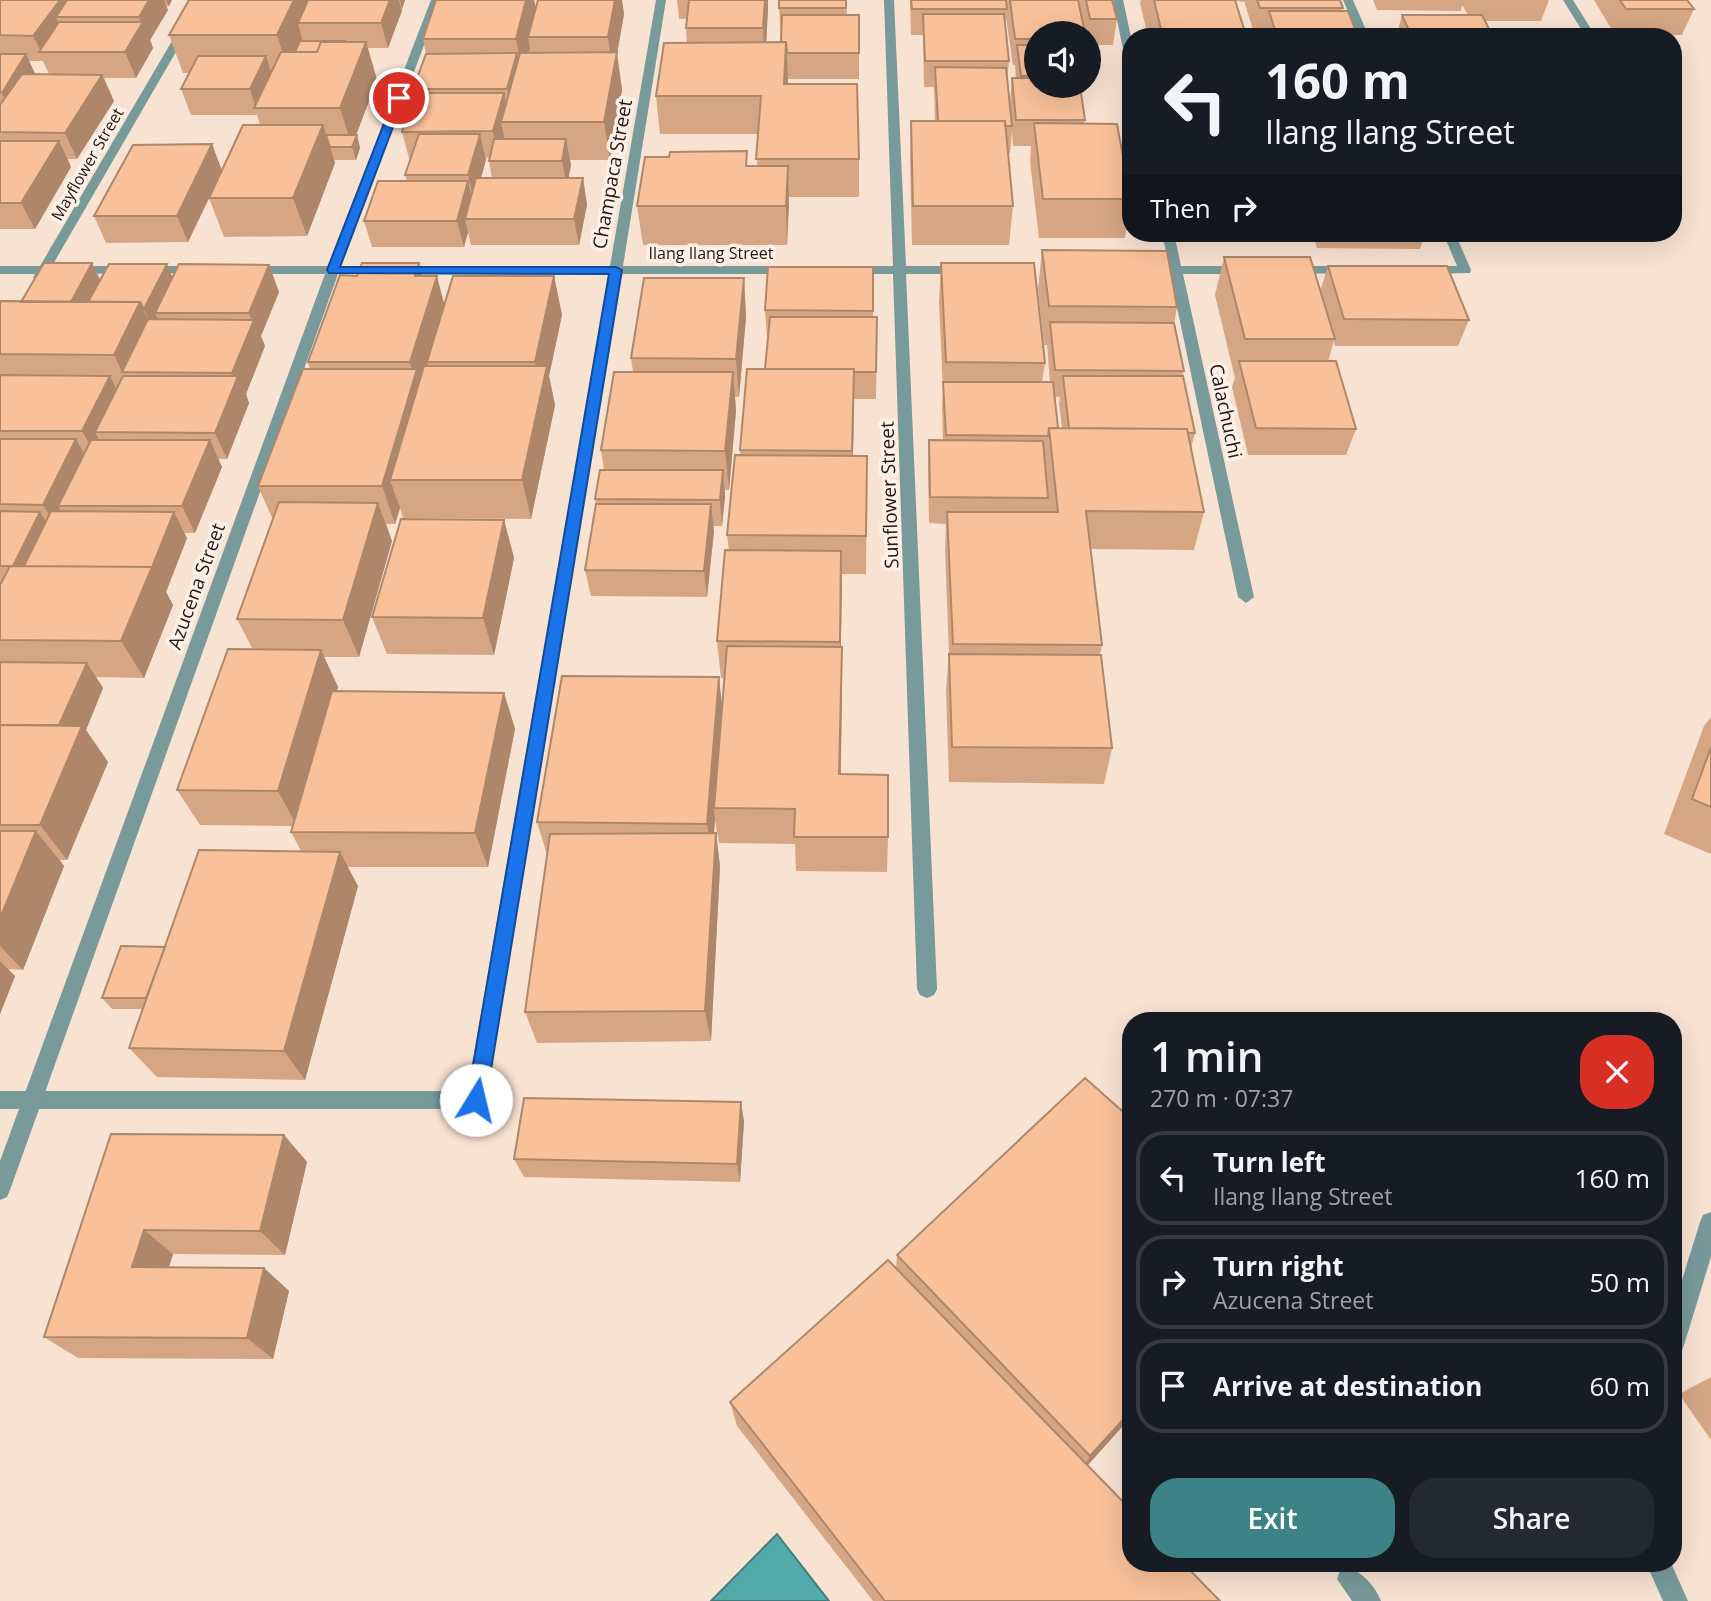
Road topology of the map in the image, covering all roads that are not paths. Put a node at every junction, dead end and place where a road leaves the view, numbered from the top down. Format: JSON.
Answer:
{"nodes":[{"id":1,"x":201,"y":0,"type":"edge"},
{"id":2,"x":436,"y":0,"type":"edge"},
{"id":3,"x":661,"y":0,"type":"edge"},
{"id":4,"x":889,"y":0,"type":"edge"},
{"id":5,"x":1118,"y":0,"type":"edge"},
{"id":6,"x":1348,"y":0,"type":"edge"},
{"id":7,"x":1568,"y":0,"type":"edge"},
{"id":8,"x":1124,"y":28,"type":"edge"},
{"id":9,"x":1360,"y":28,"type":"edge"},
{"id":10,"x":1585,"y":28,"type":"edge"},
{"id":11,"x":1170,"y":242,"type":"edge"},
{"id":12,"x":1453,"y":242,"type":"edge"},
{"id":13,"x":0,"y":270,"type":"edge"},
{"id":14,"x":43,"y":270,"type":"junction"},
{"id":15,"x":209,"y":270,"type":"edge"},
{"id":16,"x":236,"y":270,"type":"edge"},
{"id":17,"x":333,"y":270,"type":"junction"},
{"id":18,"x":616,"y":270,"type":"junction"},
{"id":19,"x":805,"y":270,"type":"edge"},
{"id":20,"x":832,"y":270,"type":"edge"},
{"id":21,"x":900,"y":270,"type":"junction"},
{"id":22,"x":983,"y":270,"type":"edge"},
{"id":23,"x":1134,"y":270,"type":"edge"},
{"id":24,"x":1176,"y":270,"type":"junction"},
{"id":25,"x":1355,"y":270,"type":"edge"},
{"id":26,"x":1410,"y":270,"type":"edge"},
{"id":27,"x":31,"y":291,"type":"edge"},
{"id":28,"x":1246,"y":597,"type":"dead end"},
{"id":29,"x":927,"y":989,"type":"dead end"},
{"id":30,"x":0,"y":1100,"type":"edge"},
{"id":31,"x":31,"y":1100,"type":"junction"},
{"id":32,"x":0,"y":1189,"type":"edge"},
{"id":33,"x":1711,"y":1222,"type":"edge"},
{"id":34,"x":1682,"y":1316,"type":"edge"},
{"id":35,"x":1662,"y":1572,"type":"edge"},
{"id":36,"x":1349,"y":1579,"type":"dead end"},
{"id":37,"x":1369,"y":1601,"type":"edge"},
{"id":38,"x":1676,"y":1601,"type":"edge"}],
"edges":[{"from":1,"to":14,"type":"street","name":"Mayflower Street"},
{"from":2,"to":17,"type":"street","name":"Azucena Street"},
{"from":3,"to":18,"type":"street","name":"Champaca Street"},
{"from":4,"to":21,"type":"street","name":"Sunflower Street"},
{"from":5,"to":8,"type":"street"},
{"from":6,"to":9,"type":"street"},
{"from":7,"to":10,"type":"street"},
{"from":11,"to":24,"type":"street","name":"Calachuchi"},
{"from":12,"to":26,"type":"street"},
{"from":13,"to":14,"type":"street"},
{"from":14,"to":15,"type":"street"},
{"from":14,"to":27,"type":"street","name":"Mayflower Street"},
{"from":16,"to":17,"type":"street","name":"Ilang Ilang Street"},
{"from":17,"to":18,"type":"street","name":"Ilang Ilang Street"},
{"from":17,"to":31,"type":"street","name":"Azucena Street"},
{"from":18,"to":19,"type":"street","name":"Ilang Ilang Street"},
{"from":18,"to":31,"type":"street","name":"Champaca Street"},
{"from":20,"to":21,"type":"street"},
{"from":21,"to":22,"type":"street"},
{"from":21,"to":29,"type":"street","name":"Sunflower Street"},
{"from":23,"to":24,"type":"street"},
{"from":24,"to":25,"type":"street"},
{"from":24,"to":28,"type":"street","name":"Calachuchi"},
{"from":30,"to":31,"type":"street"},
{"from":31,"to":32,"type":"street","name":"Azucena Street"},
{"from":33,"to":34,"type":"street"},
{"from":35,"to":38,"type":"street"},
{"from":36,"to":37,"type":"street"}]}
